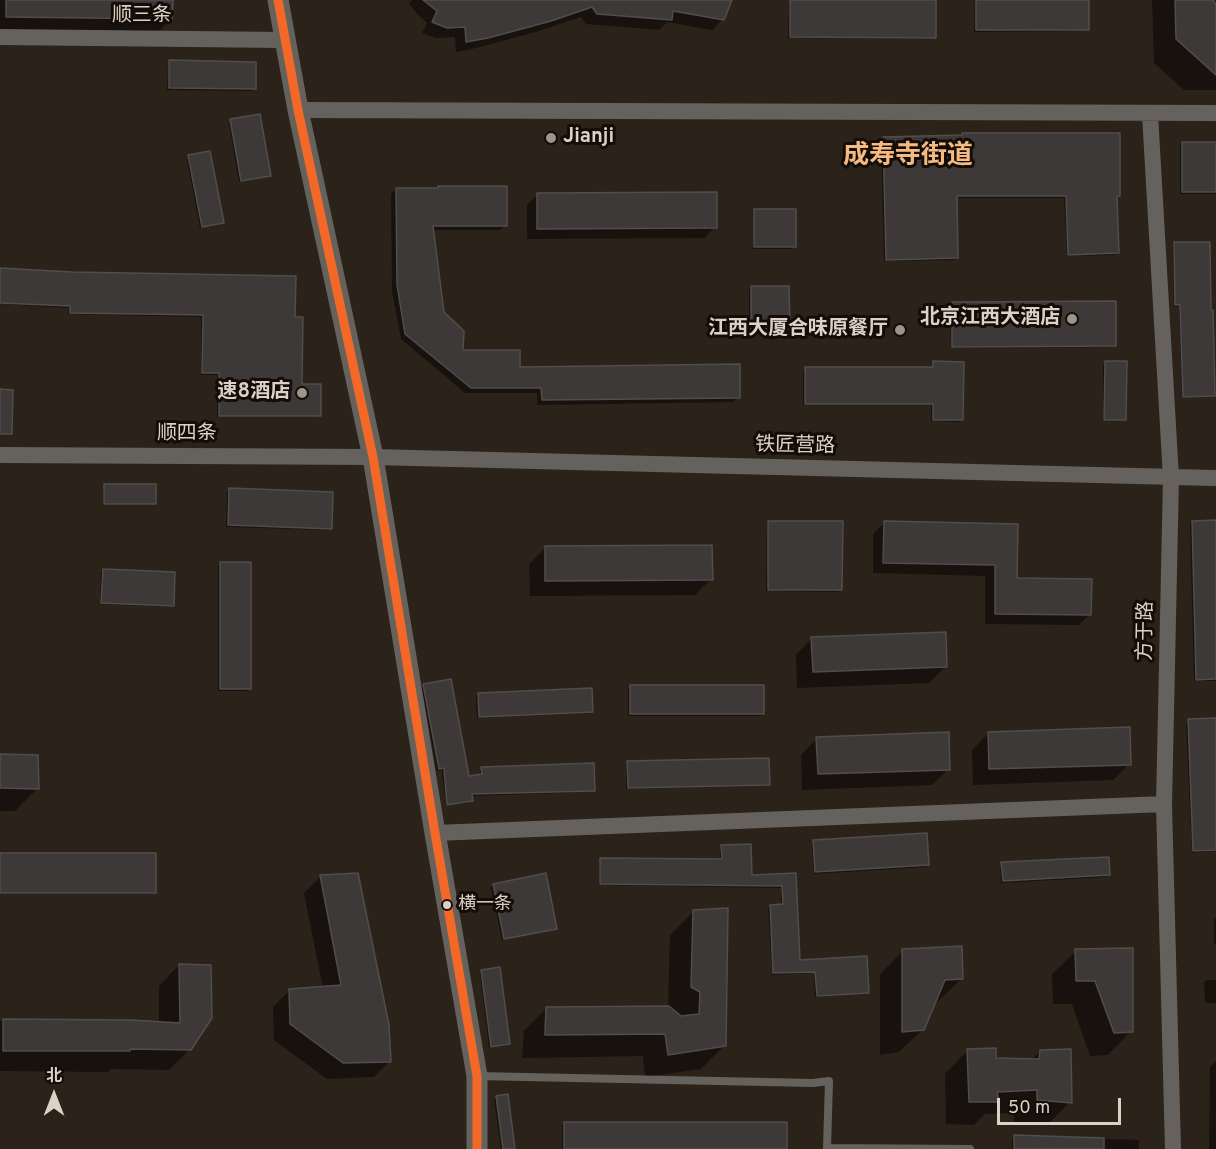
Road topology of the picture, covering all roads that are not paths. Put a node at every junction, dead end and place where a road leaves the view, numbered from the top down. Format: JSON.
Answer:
{"nodes":[{"id":1,"x":278,"y":0,"type":"edge"},
{"id":2,"x":0,"y":37,"type":"edge"},
{"id":3,"x":284,"y":40,"type":"junction"},
{"id":4,"x":298,"y":110,"type":"junction"},
{"id":5,"x":1216,"y":113,"type":"edge"},
{"id":6,"x":1150,"y":114,"type":"junction"},
{"id":7,"x":0,"y":455,"type":"edge"},
{"id":8,"x":373,"y":457,"type":"junction"},
{"id":9,"x":1171,"y":478,"type":"junction"},
{"id":10,"x":1216,"y":478,"type":"edge"},
{"id":11,"x":1164,"y":804,"type":"junction"},
{"id":12,"x":435,"y":833,"type":"junction"},
{"id":13,"x":477,"y":1076,"type":"junction"},
{"id":14,"x":477,"y":1149,"type":"edge"},
{"id":15,"x":970,"y":1149,"type":"edge"},
{"id":16,"x":1173,"y":1149,"type":"edge"}],
"edges":[{"from":1,"to":3,"type":"street"},
{"from":2,"to":3,"type":"street","name":"顺三条"},
{"from":3,"to":4,"type":"street"},
{"from":4,"to":6,"type":"street"},
{"from":4,"to":8,"type":"street"},
{"from":5,"to":6,"type":"street"},
{"from":6,"to":9,"type":"street","name":"方于路"},
{"from":7,"to":8,"type":"street","name":"顺四条"},
{"from":8,"to":9,"type":"street","name":"铁匠营路"},
{"from":8,"to":12,"type":"street"},
{"from":9,"to":10,"type":"street","name":"铁匠营路"},
{"from":9,"to":11,"type":"street","name":"方于路"},
{"from":11,"to":12,"type":"street"},
{"from":11,"to":16,"type":"street","name":"方于路"},
{"from":12,"to":13,"type":"street"},
{"from":13,"to":14,"type":"street"},
{"from":13,"to":15,"type":"lane"}]}
